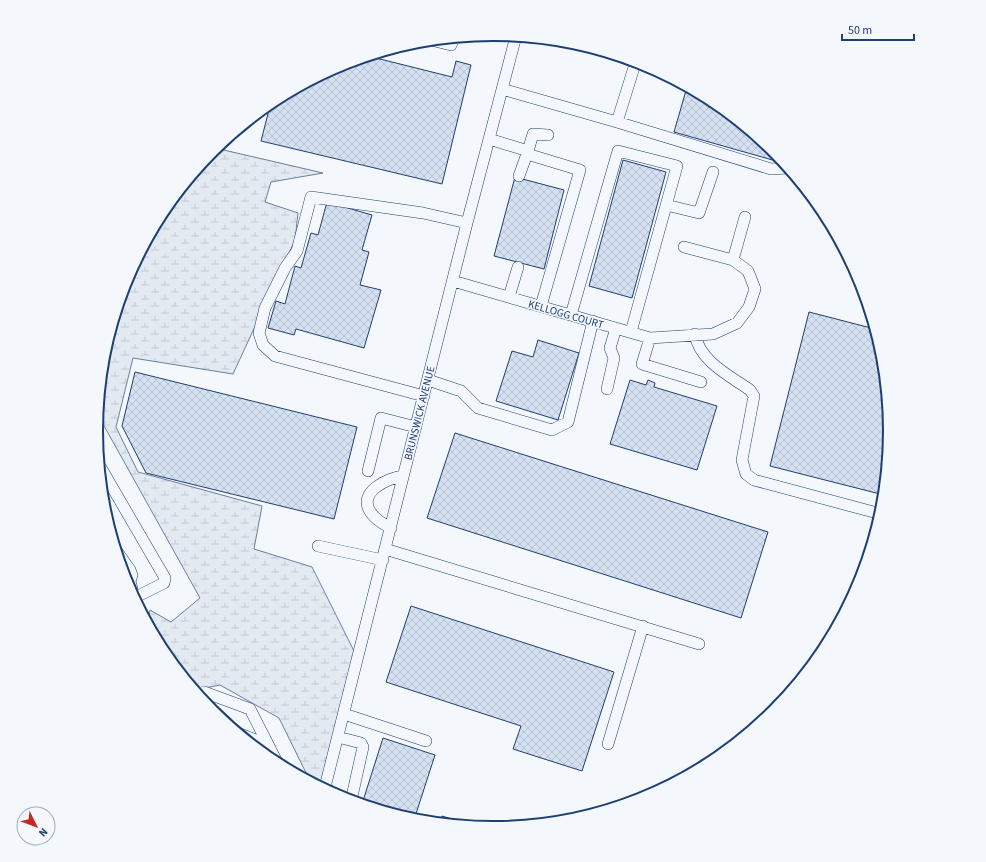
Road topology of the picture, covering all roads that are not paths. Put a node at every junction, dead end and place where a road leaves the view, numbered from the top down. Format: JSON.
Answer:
{"nodes":[{"id":1,"x":514,"y":42,"type":"edge"},
{"id":2,"x":634,"y":68,"type":"edge"},
{"id":3,"x":502,"y":89,"type":"junction"},
{"id":4,"x":617,"y":122,"type":"junction"},
{"id":5,"x":548,"y":135,"type":"dead end"},
{"id":6,"x":489,"y":139,"type":"junction"},
{"id":7,"x":528,"y":153,"type":"junction"},
{"id":8,"x":781,"y":168,"type":"edge"},
{"id":9,"x":713,"y":172,"type":"dead end"},
{"id":10,"x":520,"y":176,"type":"dead end"},
{"id":11,"x":666,"y":205,"type":"junction"},
{"id":12,"x":745,"y":217,"type":"dead end"},
{"id":13,"x":466,"y":224,"type":"junction"},
{"id":14,"x":684,"y":247,"type":"dead end"},
{"id":15,"x":732,"y":260,"type":"junction"},
{"id":16,"x":518,"y":267,"type":"dead end"},
{"id":17,"x":453,"y":281,"type":"junction"},
{"id":18,"x":509,"y":297,"type":"junction"},
{"id":19,"x":541,"y":306,"type":"junction"},
{"id":20,"x":571,"y":315,"type":"junction"},
{"id":21,"x":593,"y":321,"type":"junction"},
{"id":22,"x":616,"y":328,"type":"junction"},
{"id":23,"x":631,"y":332,"type":"junction"},
{"id":24,"x":695,"y":334,"type":"junction"},
{"id":25,"x":650,"y":338,"type":"junction"},
{"id":26,"x":428,"y":380,"type":"junction"},
{"id":27,"x":701,"y":382,"type":"dead end"},
{"id":28,"x":607,"y":389,"type":"dead end"},
{"id":29,"x":424,"y":396,"type":"junction"},
{"id":30,"x":416,"y":427,"type":"junction"},
{"id":31,"x":368,"y":471,"type":"dead end"},
{"id":32,"x":105,"y":476,"type":"edge"},
{"id":33,"x":403,"y":476,"type":"junction"},
{"id":34,"x":875,"y":512,"type":"edge"},
{"id":35,"x":391,"y":528,"type":"junction"},
{"id":36,"x":318,"y":546,"type":"dead end"},
{"id":37,"x":385,"y":549,"type":"junction"},
{"id":38,"x":383,"y":560,"type":"junction"},
{"id":39,"x":140,"y":595,"type":"edge"},
{"id":40,"x":643,"y":626,"type":"junction"},
{"id":41,"x":699,"y":644,"type":"dead end"},
{"id":42,"x":204,"y":692,"type":"edge"},
{"id":43,"x":344,"y":714,"type":"junction"},
{"id":44,"x":338,"y":737,"type":"junction"},
{"id":45,"x":257,"y":740,"type":"edge"},
{"id":46,"x":426,"y":741,"type":"dead end"},
{"id":47,"x":608,"y":744,"type":"dead end"},
{"id":48,"x":268,"y":745,"type":"junction"},
{"id":49,"x":271,"y":752,"type":"edge"},
{"id":50,"x":326,"y":783,"type":"edge"},
{"id":51,"x":353,"y":794,"type":"edge"}],
"edges":[{"from":1,"to":3,"type":"street","name":"BRUNSWICK AVENUE"},
{"from":2,"to":4,"type":"street"},
{"from":3,"to":4,"type":"street"},
{"from":3,"to":6,"type":"street","name":"BRUNSWICK AVENUE"},
{"from":4,"to":8,"type":"street"},
{"from":5,"to":7,"type":"street"},
{"from":6,"to":7,"type":"street"},
{"from":6,"to":13,"type":"street","name":"BRUNSWICK AVENUE"},
{"from":7,"to":10,"type":"street"},
{"from":7,"to":19,"type":"street"},
{"from":9,"to":11,"type":"street"},
{"from":11,"to":20,"type":"street"},
{"from":11,"to":23,"type":"street"},
{"from":12,"to":15,"type":"street"},
{"from":13,"to":17,"type":"street","name":"BRUNSWICK AVENUE"},
{"from":13,"to":29,"type":"street"},
{"from":14,"to":15,"type":"street"},
{"from":15,"to":24,"type":"street","name":"KELLOGG COURT"},
{"from":16,"to":18,"type":"street"},
{"from":17,"to":18,"type":"street","name":"KELLOGG COURT"},
{"from":17,"to":26,"type":"street","name":"BRUNSWICK AVENUE"},
{"from":18,"to":19,"type":"street","name":"KELLOGG COURT"},
{"from":19,"to":20,"type":"street","name":"KELLOGG COURT"},
{"from":20,"to":21,"type":"street","name":"KELLOGG COURT"},
{"from":21,"to":22,"type":"street","name":"KELLOGG COURT"},
{"from":21,"to":26,"type":"street"},
{"from":22,"to":23,"type":"street","name":"KELLOGG COURT"},
{"from":22,"to":28,"type":"street"},
{"from":23,"to":25,"type":"street","name":"KELLOGG COURT"},
{"from":24,"to":25,"type":"street","name":"KELLOGG COURT"},
{"from":24,"to":34,"type":"street"},
{"from":25,"to":27,"type":"street"},
{"from":26,"to":29,"type":"street","name":"BRUNSWICK AVENUE"},
{"from":29,"to":30,"type":"street","name":"BRUNSWICK AVENUE"},
{"from":30,"to":31,"type":"street"},
{"from":30,"to":33,"type":"street","name":"BRUNSWICK AVENUE"},
{"from":32,"to":39,"type":"street"},
{"from":33,"to":35,"type":"street","name":"BRUNSWICK AVENUE"},
{"from":33,"to":35,"type":"street"},
{"from":35,"to":37,"type":"street","name":"BRUNSWICK AVENUE"},
{"from":36,"to":38,"type":"street"},
{"from":37,"to":38,"type":"street","name":"BRUNSWICK AVENUE"},
{"from":37,"to":40,"type":"street"},
{"from":38,"to":43,"type":"street","name":"BRUNSWICK AVENUE"},
{"from":40,"to":41,"type":"street"},
{"from":40,"to":47,"type":"street"},
{"from":42,"to":48,"type":"street"},
{"from":43,"to":44,"type":"street","name":"BRUNSWICK AVENUE"},
{"from":43,"to":46,"type":"street"},
{"from":44,"to":50,"type":"street","name":"BRUNSWICK AVENUE"},
{"from":44,"to":51,"type":"street"},
{"from":45,"to":48,"type":"street"},
{"from":48,"to":49,"type":"street"}]}
